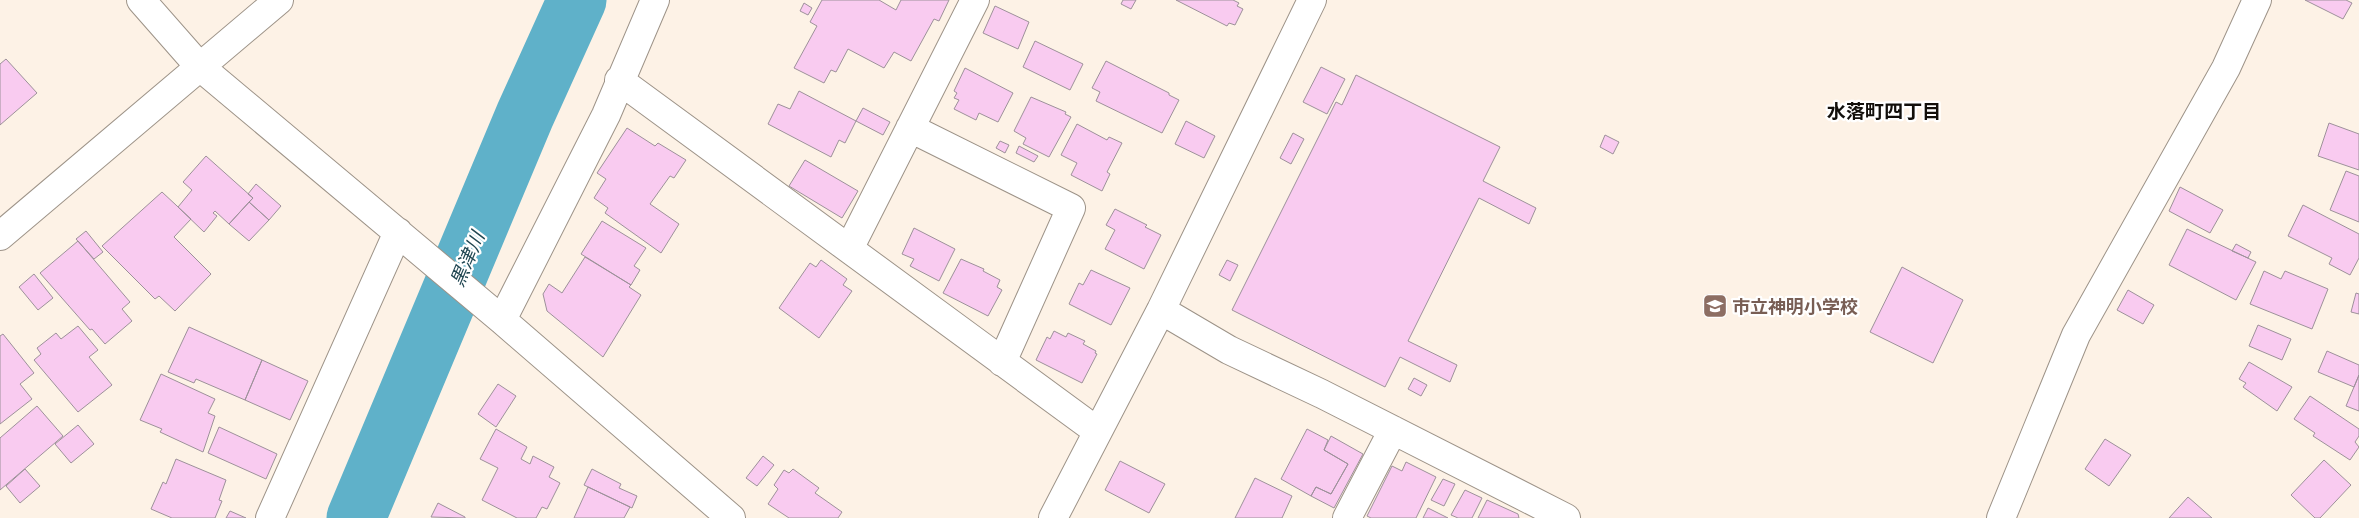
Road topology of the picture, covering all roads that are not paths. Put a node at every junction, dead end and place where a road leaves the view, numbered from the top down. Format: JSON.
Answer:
{"nodes":[{"id":1,"x":141,"y":0,"type":"edge"},
{"id":2,"x":279,"y":0,"type":"edge"},
{"id":3,"x":655,"y":0,"type":"edge"},
{"id":4,"x":975,"y":0,"type":"edge"},
{"id":5,"x":1312,"y":0,"type":"edge"},
{"id":6,"x":2257,"y":0,"type":"edge"},
{"id":7,"x":199,"y":66,"type":"junction"},
{"id":8,"x":619,"y":80,"type":"junction"},
{"id":9,"x":910,"y":128,"type":"junction"},
{"id":10,"x":0,"y":236,"type":"edge"},
{"id":11,"x":407,"y":240,"type":"junction"},
{"id":12,"x":849,"y":249,"type":"junction"},
{"id":13,"x":1161,"y":310,"type":"junction"},
{"id":14,"x":502,"y":320,"type":"junction"},
{"id":15,"x":1002,"y":362,"type":"junction"},
{"id":16,"x":1393,"y":430,"type":"junction"},
{"id":17,"x":1097,"y":431,"type":"junction"},
{"id":18,"x":270,"y":518,"type":"edge"},
{"id":19,"x":731,"y":518,"type":"edge"},
{"id":20,"x":1053,"y":518,"type":"edge"},
{"id":21,"x":1347,"y":518,"type":"edge"},
{"id":22,"x":1566,"y":518,"type":"edge"},
{"id":23,"x":2001,"y":518,"type":"edge"}],
"edges":[{"from":1,"to":7,"type":"street"},
{"from":2,"to":7,"type":"street"},
{"from":3,"to":8,"type":"street"},
{"from":4,"to":9,"type":"street"},
{"from":5,"to":13,"type":"street"},
{"from":6,"to":23,"type":"street"},
{"from":7,"to":10,"type":"street"},
{"from":7,"to":11,"type":"street"},
{"from":8,"to":12,"type":"street"},
{"from":8,"to":14,"type":"street"},
{"from":9,"to":12,"type":"street"},
{"from":9,"to":15,"type":"street"},
{"from":11,"to":14,"type":"street"},
{"from":11,"to":18,"type":"street"},
{"from":12,"to":15,"type":"street"},
{"from":13,"to":16,"type":"street"},
{"from":13,"to":17,"type":"street"},
{"from":14,"to":19,"type":"street"},
{"from":15,"to":17,"type":"street"},
{"from":16,"to":21,"type":"street"},
{"from":16,"to":22,"type":"street"},
{"from":17,"to":20,"type":"street"}]}
